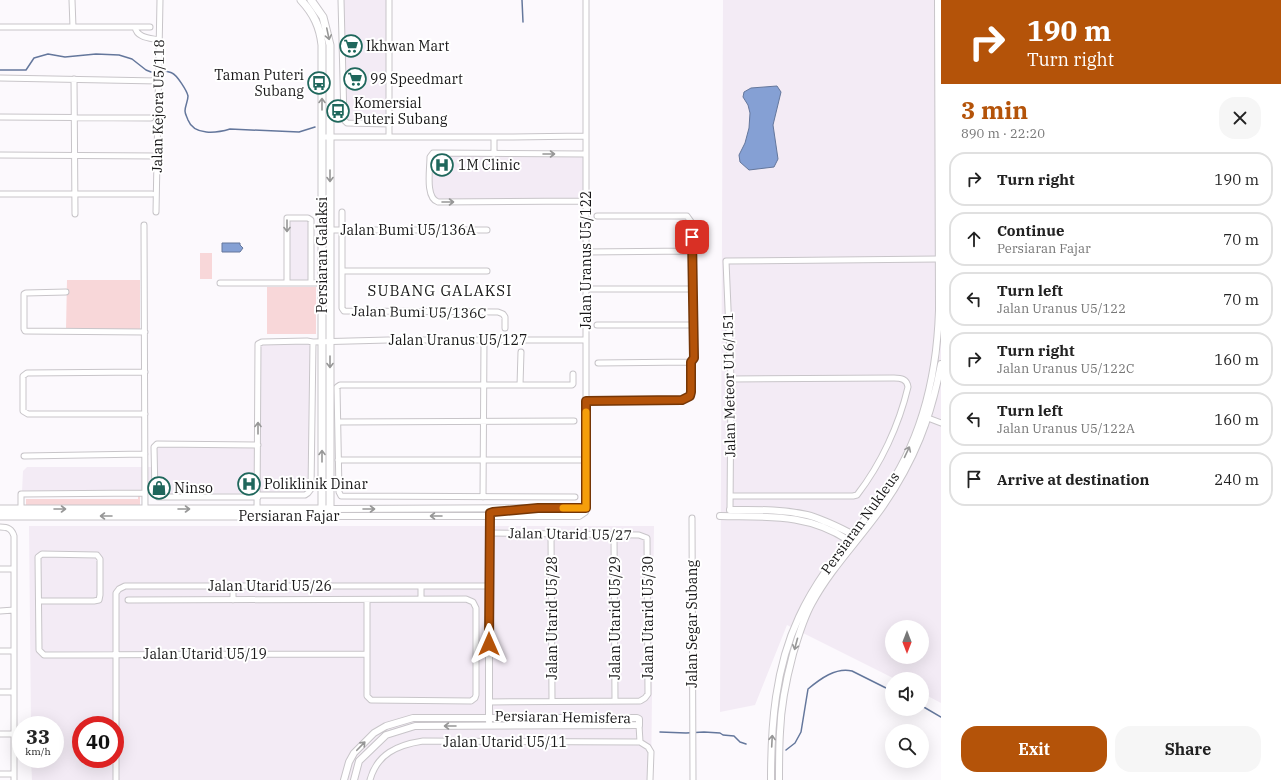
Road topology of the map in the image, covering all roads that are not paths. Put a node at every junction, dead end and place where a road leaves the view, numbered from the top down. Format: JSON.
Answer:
{"nodes":[{"id":1,"x":72,"y":0,"type":"edge"},
{"id":2,"x":160,"y":0,"type":"edge"},
{"id":3,"x":301,"y":0,"type":"edge"},
{"id":4,"x":311,"y":0,"type":"edge"},
{"id":5,"x":341,"y":0,"type":"edge"},
{"id":6,"x":390,"y":0,"type":"edge"},
{"id":7,"x":586,"y":0,"type":"edge"},
{"id":8,"x":939,"y":2,"type":"edge"},
{"id":9,"x":0,"y":27,"type":"edge"},
{"id":10,"x":72,"y":27,"type":"junction"},
{"id":11,"x":135,"y":27,"type":"junction"},
{"id":12,"x":150,"y":27,"type":"dead end"},
{"id":13,"x":159,"y":40,"type":"junction"},
{"id":14,"x":0,"y":78,"type":"edge"},
{"id":15,"x":74,"y":80,"type":"junction"},
{"id":16,"x":158,"y":81,"type":"junction"},
{"id":17,"x":0,"y":117,"type":"edge"},
{"id":18,"x":74,"y":117,"type":"junction"},
{"id":19,"x":151,"y":118,"type":"dead end"},
{"id":20,"x":390,"y":124,"type":"junction"},
{"id":21,"x":585,"y":136,"type":"junction"},
{"id":22,"x":322,"y":137,"type":"junction"},
{"id":23,"x":330,"y":137,"type":"junction"},
{"id":24,"x":389,"y":137,"type":"junction"},
{"id":25,"x":494,"y":137,"type":"junction"},
{"id":26,"x":494,"y":154,"type":"junction"},
{"id":27,"x":585,"y":154,"type":"junction"},
{"id":28,"x":0,"y":155,"type":"edge"},
{"id":29,"x":74,"y":155,"type":"junction"},
{"id":30,"x":157,"y":156,"type":"junction"},
{"id":31,"x":0,"y":194,"type":"edge"},
{"id":32,"x":75,"y":194,"type":"junction"},
{"id":33,"x":152,"y":194,"type":"dead end"},
{"id":34,"x":585,"y":201,"type":"junction"},
{"id":35,"x":156,"y":212,"type":"dead end"},
{"id":36,"x":342,"y":212,"type":"dead end"},
{"id":37,"x":75,"y":214,"type":"dead end"},
{"id":38,"x":597,"y":216,"type":"dead end"},
{"id":39,"x":144,"y":225,"type":"dead end"},
{"id":40,"x":330,"y":230,"type":"junction"},
{"id":41,"x":342,"y":230,"type":"junction"},
{"id":42,"x":487,"y":230,"type":"dead end"},
{"id":43,"x":940,"y":230,"type":"edge"},
{"id":44,"x":940,"y":238,"type":"edge"},
{"id":45,"x":692,"y":251,"type":"junction"},
{"id":46,"x":586,"y":252,"type":"junction"},
{"id":47,"x":938,"y":259,"type":"junction"},
{"id":48,"x":343,"y":271,"type":"junction"},
{"id":49,"x":487,"y":271,"type":"dead end"},
{"id":50,"x":311,"y":282,"type":"junction"},
{"id":51,"x":322,"y":282,"type":"junction"},
{"id":52,"x":220,"y":283,"type":"dead end"},
{"id":53,"x":287,"y":283,"type":"junction"},
{"id":54,"x":330,"y":283,"type":"junction"},
{"id":55,"x":586,"y":289,"type":"junction"},
{"id":56,"x":692,"y":290,"type":"junction"},
{"id":57,"x":66,"y":292,"type":"dead end"},
{"id":58,"x":596,"y":325,"type":"dead end"},
{"id":59,"x":694,"y":325,"type":"junction"},
{"id":60,"x":505,"y":328,"type":"dead end"},
{"id":61,"x":145,"y":332,"type":"junction"},
{"id":62,"x":484,"y":340,"type":"junction"},
{"id":63,"x":586,"y":340,"type":"junction"},
{"id":64,"x":313,"y":342,"type":"junction"},
{"id":65,"x":323,"y":342,"type":"junction"},
{"id":66,"x":330,"y":342,"type":"junction"},
{"id":67,"x":521,"y":352,"type":"dead end"},
{"id":68,"x":691,"y":362,"type":"junction"},
{"id":69,"x":598,"y":363,"type":"dead end"},
{"id":70,"x":941,"y":364,"type":"edge"},
{"id":71,"x":145,"y":372,"type":"junction"},
{"id":72,"x":573,"y":374,"type":"dead end"},
{"id":73,"x":730,"y":379,"type":"junction"},
{"id":74,"x":484,"y":385,"type":"junction"},
{"id":75,"x":520,"y":385,"type":"junction"},
{"id":76,"x":586,"y":401,"type":"junction"},
{"id":77,"x":145,"y":414,"type":"junction"},
{"id":78,"x":928,"y":418,"type":"junction"},
{"id":79,"x":483,"y":421,"type":"junction"},
{"id":80,"x":574,"y":421,"type":"dead end"},
{"id":81,"x":338,"y":422,"type":"junction"},
{"id":82,"x":941,"y":423,"type":"edge"},
{"id":83,"x":258,"y":445,"type":"junction"},
{"id":84,"x":145,"y":454,"type":"junction"},
{"id":85,"x":24,"y":456,"type":"dead end"},
{"id":86,"x":338,"y":460,"type":"junction"},
{"id":87,"x":483,"y":460,"type":"junction"},
{"id":88,"x":586,"y":460,"type":"junction"},
{"id":89,"x":145,"y":493,"type":"junction"},
{"id":90,"x":258,"y":496,"type":"junction"},
{"id":91,"x":483,"y":496,"type":"junction"},
{"id":92,"x":575,"y":496,"type":"dead end"},
{"id":93,"x":730,"y":496,"type":"junction"},
{"id":94,"x":437,"y":508,"type":"junction"},
{"id":95,"x":538,"y":508,"type":"junction"},
{"id":96,"x":586,"y":508,"type":"junction"},
{"id":97,"x":0,"y":509,"type":"edge"},
{"id":98,"x":258,"y":509,"type":"junction"},
{"id":99,"x":730,"y":510,"type":"joint"},
{"id":100,"x":322,"y":512,"type":"junction"},
{"id":101,"x":330,"y":512,"type":"junction"},
{"id":102,"x":21,"y":513,"type":"junction"},
{"id":103,"x":145,"y":513,"type":"junction"},
{"id":104,"x":0,"y":516,"type":"edge"},
{"id":105,"x":489,"y":516,"type":"junction"},
{"id":106,"x":720,"y":516,"type":"dead end"},
{"id":107,"x":692,"y":518,"type":"dead end"},
{"id":108,"x":0,"y":527,"type":"edge"},
{"id":109,"x":489,"y":533,"type":"junction"},
{"id":110,"x":551,"y":534,"type":"junction"},
{"id":111,"x":614,"y":534,"type":"junction"},
{"id":112,"x":852,"y":534,"type":"junction"},
{"id":113,"x":848,"y":540,"type":"junction"},
{"id":114,"x":647,"y":542,"type":"joint"},
{"id":115,"x":0,"y":569,"type":"edge"},
{"id":116,"x":14,"y":569,"type":"junction"},
{"id":117,"x":233,"y":586,"type":"junction"},
{"id":118,"x":421,"y":586,"type":"junction"},
{"id":119,"x":489,"y":586,"type":"junction"},
{"id":120,"x":421,"y":599,"type":"junction"},
{"id":121,"x":128,"y":600,"type":"dead end"},
{"id":122,"x":233,"y":600,"type":"junction"},
{"id":123,"x":367,"y":600,"type":"junction"},
{"id":124,"x":39,"y":601,"type":"junction"},
{"id":125,"x":14,"y":610,"type":"junction"},
{"id":126,"x":0,"y":611,"type":"edge"},
{"id":127,"x":0,"y":651,"type":"edge"},
{"id":128,"x":14,"y":651,"type":"junction"},
{"id":129,"x":367,"y":654,"type":"junction"},
{"id":130,"x":116,"y":655,"type":"junction"},
{"id":131,"x":0,"y":692,"type":"edge"},
{"id":132,"x":14,"y":692,"type":"junction"},
{"id":133,"x":552,"y":701,"type":"junction"},
{"id":134,"x":615,"y":701,"type":"junction"},
{"id":135,"x":489,"y":702,"type":"junction"},
{"id":136,"x":14,"y":716,"type":"edge"},
{"id":137,"x":489,"y":717,"type":"junction"},
{"id":138,"x":639,"y":725,"type":"junction"},
{"id":139,"x":489,"y":726,"type":"junction"},
{"id":140,"x":0,"y":734,"type":"edge"},
{"id":141,"x":12,"y":734,"type":"edge"},
{"id":142,"x":640,"y":742,"type":"junction"},
{"id":143,"x":0,"y":774,"type":"edge"},
{"id":144,"x":14,"y":777,"type":"edge"},
{"id":145,"x":116,"y":780,"type":"edge"},
{"id":146,"x":344,"y":780,"type":"edge"},
{"id":147,"x":354,"y":780,"type":"edge"},
{"id":148,"x":370,"y":780,"type":"edge"},
{"id":149,"x":650,"y":780,"type":"edge"},
{"id":150,"x":693,"y":780,"type":"edge"},
{"id":151,"x":771,"y":780,"type":"edge"},
{"id":152,"x":779,"y":780,"type":"edge"}],
"edges":[{"from":1,"to":10,"type":"street"},
{"from":2,"to":13,"type":"street","name":"Jalan Kejora U5/118"},
{"from":22,"to":3,"type":"main road","name":"Persiaran Galaksi","one_way":true},
{"from":4,"to":23,"type":"main road","name":"Persiaran Galaksi","one_way":true},
{"from":5,"to":20,"type":"street"},
{"from":6,"to":20,"type":"street"},
{"from":7,"to":21,"type":"street","name":"Jalan Uranus U5/122"},
{"from":8,"to":43,"type":"street","name":"Persiaran Nukleus"},
{"from":9,"to":10,"type":"street"},
{"from":10,"to":11,"type":"street"},
{"from":11,"to":12,"type":"street"},
{"from":11,"to":13,"type":"street"},
{"from":13,"to":16,"type":"street","name":"Jalan Kejora U5/118"},
{"from":14,"to":15,"type":"street"},
{"from":15,"to":16,"type":"street"},
{"from":15,"to":18,"type":"street"},
{"from":16,"to":30,"type":"street","name":"Jalan Kejora U5/118"},
{"from":17,"to":18,"type":"street"},
{"from":18,"to":19,"type":"street"},
{"from":18,"to":29,"type":"street"},
{"from":20,"to":24,"type":"street"},
{"from":21,"to":25,"type":"street"},
{"from":21,"to":27,"type":"street","name":"Jalan Uranus U5/122"},
{"from":22,"to":23,"type":"street"},
{"from":22,"to":51,"type":"main road","name":"Persiaran Galaksi"},
{"from":23,"to":24,"type":"street"},
{"from":23,"to":40,"type":"main road","name":"Persiaran Galaksi","one_way":true},
{"from":24,"to":25,"type":"street"},
{"from":25,"to":26,"type":"street"},
{"from":26,"to":27,"type":"street","one_way":true},
{"from":26,"to":34,"type":"street","one_way":true},
{"from":27,"to":34,"type":"street","name":"Jalan Uranus U5/122"},
{"from":28,"to":29,"type":"street"},
{"from":29,"to":30,"type":"street"},
{"from":29,"to":32,"type":"street"},
{"from":30,"to":35,"type":"street","name":"Jalan Kejora U5/118"},
{"from":31,"to":32,"type":"street"},
{"from":32,"to":33,"type":"street"},
{"from":32,"to":37,"type":"street"},
{"from":34,"to":46,"type":"street","name":"Jalan Uranus U5/122"},
{"from":36,"to":41,"type":"street"},
{"from":38,"to":45,"type":"street"},
{"from":39,"to":61,"type":"street"},
{"from":40,"to":41,"type":"street","name":"Jalan Bumi U5/136A"},
{"from":40,"to":54,"type":"main road","name":"Persiaran Galaksi"},
{"from":41,"to":42,"type":"street","name":"Jalan Bumi U5/136A"},
{"from":41,"to":48,"type":"street"},
{"from":43,"to":44,"type":"street","name":"Persiaran Nukleus"},
{"from":44,"to":47,"type":"street","name":"Persiaran Nukleus"},
{"from":45,"to":46,"type":"street"},
{"from":45,"to":56,"type":"street"},
{"from":46,"to":55,"type":"street","name":"Jalan Uranus U5/122"},
{"from":47,"to":73,"type":"street","name":"Jalan Meteor U16/151"},
{"from":112,"to":47,"type":"street","name":"Persiaran Nukleus","one_way":true},
{"from":48,"to":49,"type":"street"},
{"from":48,"to":60,"type":"street","name":"Jalan Bumi U5/136C"},
{"from":50,"to":51,"type":"street"},
{"from":50,"to":53,"type":"street"},
{"from":50,"to":53,"type":"street","one_way":true},
{"from":51,"to":54,"type":"street"},
{"from":51,"to":65,"type":"main road","name":"Persiaran Galaksi"},
{"from":52,"to":53,"type":"street"},
{"from":54,"to":66,"type":"main road","name":"Persiaran Galaksi"},
{"from":55,"to":56,"type":"street"},
{"from":55,"to":63,"type":"street","name":"Jalan Uranus U5/122"},
{"from":56,"to":59,"type":"street"},
{"from":57,"to":61,"type":"street"},
{"from":58,"to":59,"type":"street"},
{"from":59,"to":68,"type":"street"},
{"from":61,"to":71,"type":"street"},
{"from":62,"to":63,"type":"street","name":"Jalan Uranus U5/127"},
{"from":62,"to":66,"type":"street","name":"Jalan Uranus U5/127"},
{"from":62,"to":74,"type":"street"},
{"from":63,"to":76,"type":"street","name":"Jalan Uranus U5/122"},
{"from":64,"to":65,"type":"street","name":"Jalan Uranus U5/127"},
{"from":83,"to":64,"type":"street","name":"Jalan Uranus U5/127","one_way":true},
{"from":64,"to":90,"type":"street"},
{"from":65,"to":66,"type":"street","name":"Jalan Uranus U5/127"},
{"from":100,"to":65,"type":"main road","name":"Persiaran Galaksi","one_way":true},
{"from":66,"to":101,"type":"main road","name":"Persiaran Galaksi","one_way":true},
{"from":67,"to":75,"type":"street"},
{"from":68,"to":69,"type":"street"},
{"from":68,"to":76,"type":"street"},
{"from":70,"to":78,"type":"street","name":"Persiaran Nukleus"},
{"from":71,"to":77,"type":"street"},
{"from":71,"to":77,"type":"street"},
{"from":72,"to":75,"type":"street"},
{"from":73,"to":93,"type":"street","name":"Jalan Meteor U16/151"},
{"from":73,"to":93,"type":"street"},
{"from":74,"to":75,"type":"street"},
{"from":74,"to":79,"type":"street"},
{"from":74,"to":81,"type":"street"},
{"from":76,"to":88,"type":"street","name":"Jalan Uranus U5/122"},
{"from":77,"to":84,"type":"street"},
{"from":78,"to":82,"type":"street"},
{"from":78,"to":152,"type":"street","name":"Persiaran Nukleus","one_way":true},
{"from":79,"to":80,"type":"street"},
{"from":79,"to":81,"type":"street"},
{"from":79,"to":87,"type":"street"},
{"from":81,"to":86,"type":"street"},
{"from":83,"to":90,"type":"street"},
{"from":83,"to":90,"type":"street"},
{"from":84,"to":85,"type":"street"},
{"from":84,"to":89,"type":"street"},
{"from":86,"to":87,"type":"street"},
{"from":86,"to":91,"type":"street"},
{"from":87,"to":88,"type":"street"},
{"from":87,"to":91,"type":"street"},
{"from":88,"to":96,"type":"street","name":"Jalan Uranus U5/122"},
{"from":89,"to":102,"type":"street"},
{"from":89,"to":103,"type":"street"},
{"from":90,"to":98,"type":"street"},
{"from":91,"to":92,"type":"street"},
{"from":93,"to":99,"type":"street","name":"Jalan Meteor U16/151"},
{"from":94,"to":95,"type":"street","name":"Persiaran Fajar"},
{"from":101,"to":94,"type":"street","name":"Persiaran Fajar","one_way":true},
{"from":94,"to":105,"type":"street"},
{"from":95,"to":96,"type":"street","name":"Persiaran Fajar"},
{"from":95,"to":105,"type":"street"},
{"from":96,"to":105,"type":"street","name":"Persiaran Fajar"},
{"from":97,"to":102,"type":"main road"},
{"from":98,"to":100,"type":"main road","name":"Persiaran Fajar"},
{"from":103,"to":98,"type":"main road","name":"Persiaran Fajar","one_way":true},
{"from":99,"to":112,"type":"street"},
{"from":100,"to":101,"type":"main road","name":"Persiaran Fajar"},
{"from":100,"to":103,"type":"main road","name":"Persiaran Fajar"},
{"from":105,"to":101,"type":"street","name":"Persiaran Fajar","one_way":true},
{"from":102,"to":103,"type":"main road","name":"Persiaran Fajar"},
{"from":102,"to":104,"type":"main road","name":"Persiaran Fajar"},
{"from":105,"to":109,"type":"street","name":"Jalan Utarid U5/27"},
{"from":106,"to":113,"type":"street"},
{"from":107,"to":150,"type":"street","name":"Jalan Segar Subang"},
{"from":108,"to":116,"type":"street"},
{"from":109,"to":110,"type":"street","name":"Jalan Utarid U5/27"},
{"from":109,"to":119,"type":"street","name":"Jalan Utarid U5/27"},
{"from":110,"to":111,"type":"street","name":"Jalan Utarid U5/27"},
{"from":110,"to":133,"type":"street","name":"Jalan Utarid U5/28"},
{"from":111,"to":114,"type":"street","name":"Jalan Utarid U5/27"},
{"from":111,"to":134,"type":"street","name":"Jalan Utarid U5/29"},
{"from":112,"to":113,"type":"street","name":"Persiaran Nukleus"},
{"from":151,"to":113,"type":"street","name":"Persiaran Nukleus","one_way":true},
{"from":114,"to":134,"type":"street","name":"Jalan Utarid U5/30"},
{"from":115,"to":116,"type":"street"},
{"from":116,"to":125,"type":"street"},
{"from":117,"to":118,"type":"street","name":"Jalan Utarid U5/26"},
{"from":117,"to":122,"type":"street"},
{"from":117,"to":130,"type":"street","name":"Jalan Utarid U5/26"},
{"from":118,"to":119,"type":"street","name":"Jalan Utarid U5/26"},
{"from":118,"to":120,"type":"street"},
{"from":119,"to":135,"type":"street","name":"Jalan Utarid U5/27"},
{"from":120,"to":123,"type":"street"},
{"from":120,"to":129,"type":"street"},
{"from":121,"to":122,"type":"street"},
{"from":122,"to":123,"type":"street"},
{"from":123,"to":129,"type":"street"},
{"from":124,"to":124,"type":"street"},
{"from":124,"to":130,"type":"street","name":"Jalan Utarid U5/19"},
{"from":125,"to":126,"type":"street"},
{"from":125,"to":128,"type":"street"},
{"from":127,"to":128,"type":"street"},
{"from":128,"to":132,"type":"street"},
{"from":129,"to":130,"type":"street","name":"Jalan Utarid U5/19"},
{"from":130,"to":145,"type":"street"},
{"from":131,"to":132,"type":"street"},
{"from":132,"to":136,"type":"street"},
{"from":133,"to":134,"type":"street"},
{"from":133,"to":135,"type":"street"},
{"from":135,"to":137,"type":"street","name":"Jalan Utarid U5/27"},
{"from":137,"to":138,"type":"street","name":"Persiaran Hemisfera"},
{"from":137,"to":139,"type":"street","name":"Jalan Utarid U5/27"},
{"from":146,"to":137,"type":"street","name":"Persiaran Hemisfera","one_way":true},
{"from":138,"to":139,"type":"street","name":"Persiaran Hemisfera"},
{"from":138,"to":142,"type":"street"},
{"from":139,"to":147,"type":"street","name":"Persiaran Hemisfera","one_way":true},
{"from":140,"to":141,"type":"street"},
{"from":142,"to":148,"type":"street","name":"Jalan Utarid U5/11"},
{"from":142,"to":149,"type":"street"},
{"from":143,"to":144,"type":"street"}]}
